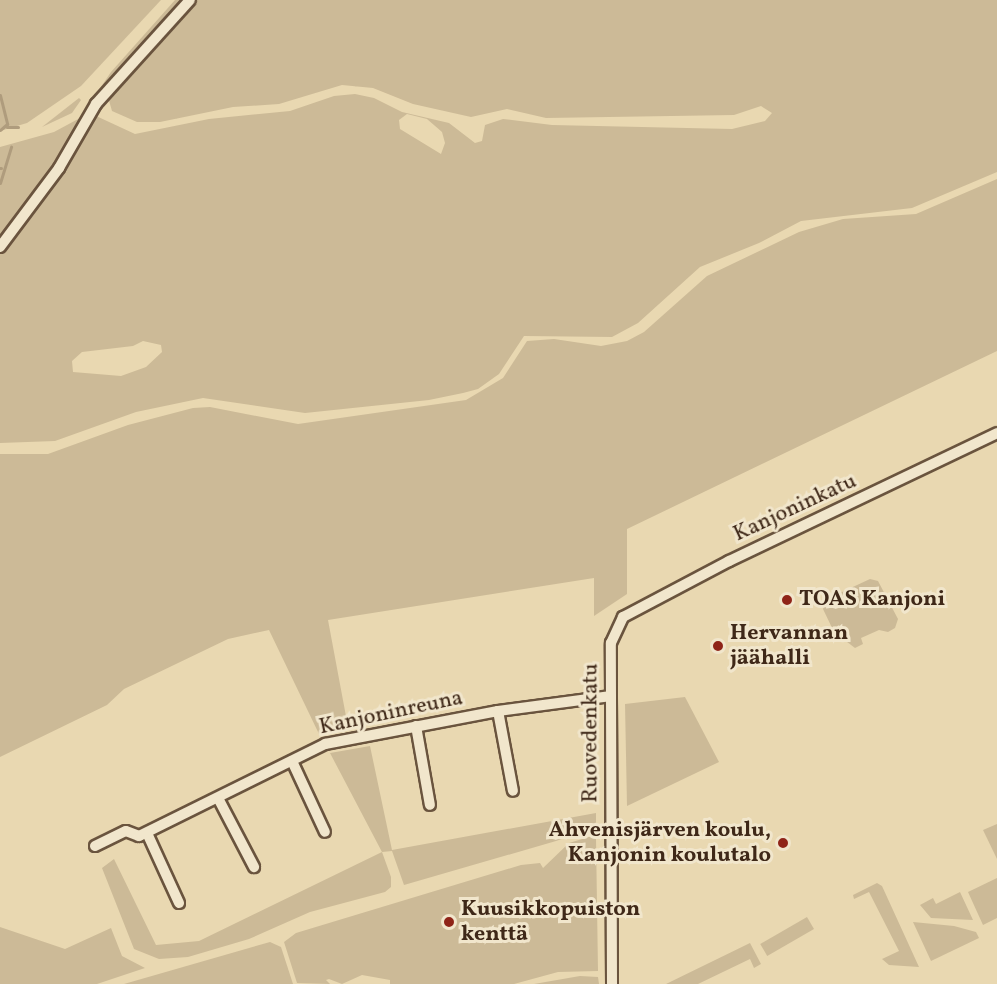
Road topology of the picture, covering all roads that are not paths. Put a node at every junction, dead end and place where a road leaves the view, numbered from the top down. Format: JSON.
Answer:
{"nodes":[{"id":1,"x":190,"y":0,"type":"edge"},
{"id":2,"x":0,"y":247,"type":"edge"},
{"id":3,"x":997,"y":433,"type":"edge"},
{"id":4,"x":616,"y":627,"type":"joint"},
{"id":5,"x":611,"y":696,"type":"junction"},
{"id":6,"x":498,"y":711,"type":"junction"},
{"id":7,"x":416,"y":726,"type":"junction"},
{"id":8,"x":292,"y":761,"type":"junction"},
{"id":9,"x":513,"y":791,"type":"dead end"},
{"id":10,"x":218,"y":798,"type":"junction"},
{"id":11,"x":430,"y":804,"type":"dead end"},
{"id":12,"x":147,"y":832,"type":"junction"},
{"id":13,"x":325,"y":832,"type":"dead end"},
{"id":14,"x":95,"y":846,"type":"dead end"},
{"id":15,"x":254,"y":867,"type":"dead end"},
{"id":16,"x":179,"y":903,"type":"dead end"},
{"id":17,"x":612,"y":984,"type":"edge"}],
"edges":[{"from":1,"to":2,"type":"street"},
{"from":3,"to":4,"type":"street","name":"Kanjoninkatu"},
{"from":4,"to":5,"type":"street","name":"Ruovedenkatu"},
{"from":5,"to":6,"type":"street","name":"Kanjoninreuna"},
{"from":5,"to":17,"type":"street","name":"Ruovedenkatu"},
{"from":6,"to":7,"type":"street","name":"Kanjoninreuna"},
{"from":6,"to":9,"type":"street"},
{"from":7,"to":8,"type":"street","name":"Kanjoninreuna"},
{"from":7,"to":11,"type":"street"},
{"from":8,"to":10,"type":"street","name":"Kanjoninreuna"},
{"from":8,"to":13,"type":"street"},
{"from":10,"to":12,"type":"street","name":"Kanjoninreuna"},
{"from":10,"to":15,"type":"street"},
{"from":12,"to":14,"type":"street","name":"Kanjoninreuna"},
{"from":12,"to":16,"type":"street"}]}
